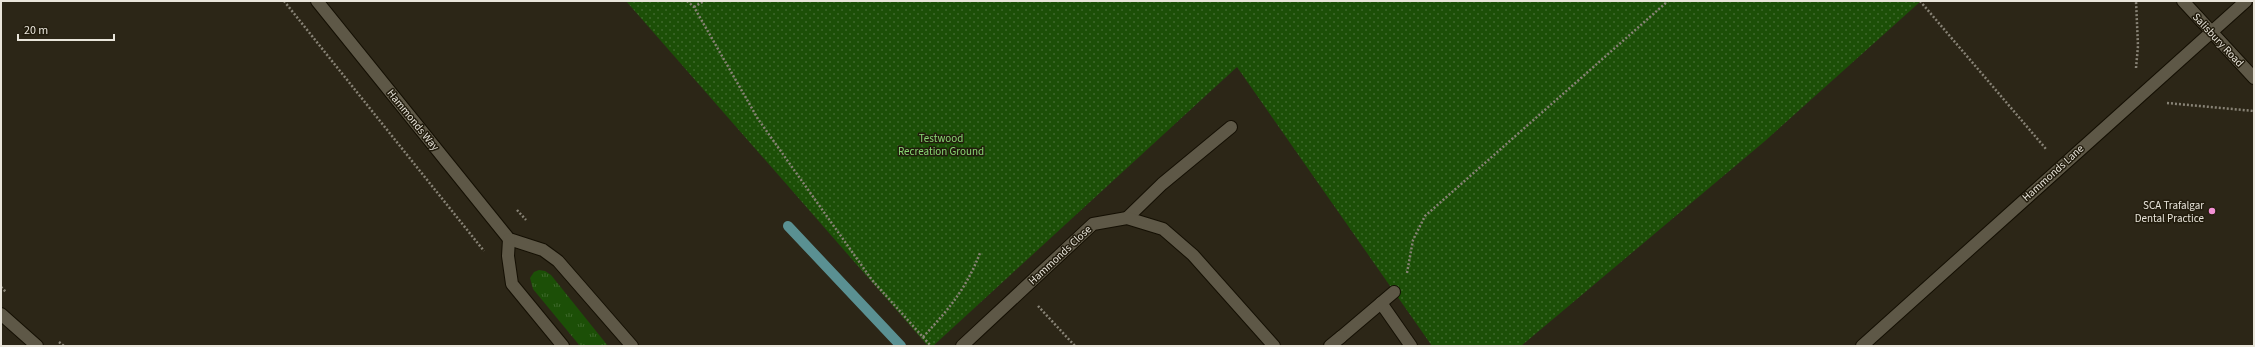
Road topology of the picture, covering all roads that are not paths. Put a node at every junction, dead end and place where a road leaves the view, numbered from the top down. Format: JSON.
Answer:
{"nodes":[{"id":1,"x":317,"y":1,"type":"edge"},
{"id":2,"x":2183,"y":1,"type":"edge"},
{"id":3,"x":2246,"y":1,"type":"edge"},
{"id":4,"x":2211,"y":33,"type":"junction"},
{"id":5,"x":2254,"y":78,"type":"edge"},
{"id":6,"x":1231,"y":127,"type":"dead end"},
{"id":7,"x":1127,"y":218,"type":"junction"},
{"id":8,"x":509,"y":239,"type":"junction"},
{"id":9,"x":1394,"y":292,"type":"road end"},
{"id":10,"x":1381,"y":303,"type":"junction"},
{"id":11,"x":1,"y":314,"type":"edge"},
{"id":12,"x":37,"y":346,"type":"edge"},
{"id":13,"x":563,"y":346,"type":"edge"},
{"id":14,"x":632,"y":346,"type":"edge"},
{"id":15,"x":962,"y":346,"type":"edge"},
{"id":16,"x":1274,"y":346,"type":"edge"},
{"id":17,"x":1330,"y":346,"type":"edge"},
{"id":18,"x":1411,"y":346,"type":"edge"},
{"id":19,"x":1862,"y":346,"type":"edge"}],
"edges":[{"from":1,"to":8,"type":"street","name":"Hammonds Way"},
{"from":2,"to":4,"type":"street","name":"Salisbury Road"},
{"from":3,"to":4,"type":"street","name":"Hammonds Lane"},
{"from":4,"to":5,"type":"street","name":"Salisbury Road"},
{"from":4,"to":19,"type":"street","name":"Hammonds Lane"},
{"from":6,"to":7,"type":"street"},
{"from":7,"to":15,"type":"street","name":"Hammonds Close"},
{"from":7,"to":16,"type":"street","name":"Hammonds Close"},
{"from":8,"to":13,"type":"street"},
{"from":8,"to":14,"type":"street"},
{"from":9,"to":10,"type":"street"},
{"from":10,"to":17,"type":"street"},
{"from":10,"to":18,"type":"street"},
{"from":11,"to":12,"type":"street"}]}
